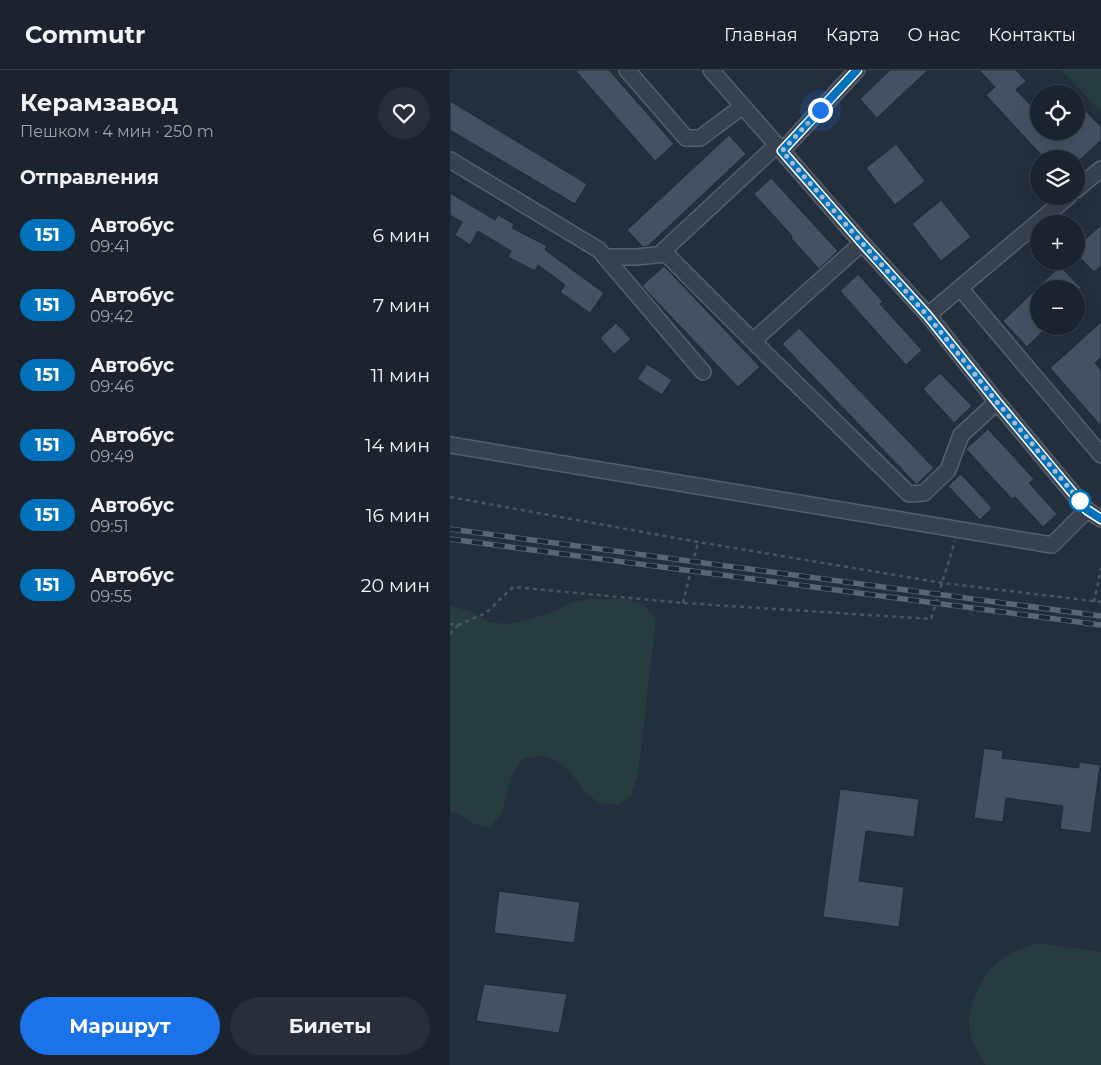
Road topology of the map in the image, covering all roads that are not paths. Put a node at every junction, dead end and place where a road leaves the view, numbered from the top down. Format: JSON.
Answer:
{"nodes":[{"id":1,"x":626,"y":70,"type":"edge"},
{"id":2,"x":857,"y":70,"type":"edge"},
{"id":3,"x":720,"y":73,"type":"edge"},
{"id":4,"x":743,"y":106,"type":"junction"},
{"id":5,"x":780,"y":148,"type":"junction"},
{"id":6,"x":450,"y":160,"type":"edge"},
{"id":7,"x":1101,"y":170,"type":"edge"},
{"id":8,"x":1085,"y":183,"type":"edge"},
{"id":9,"x":1058,"y":205,"type":"edge"},
{"id":10,"x":862,"y":243,"type":"junction"},
{"id":11,"x":666,"y":254,"type":"junction"},
{"id":12,"x":606,"y":257,"type":"junction"},
{"id":13,"x":960,"y":288,"type":"junction"},
{"id":14,"x":928,"y":316,"type":"junction"},
{"id":15,"x":753,"y":342,"type":"junction"},
{"id":16,"x":703,"y":372,"type":"dead end"},
{"id":17,"x":997,"y":402,"type":"junction"},
{"id":18,"x":450,"y":444,"type":"edge"},
{"id":19,"x":1101,"y":455,"type":"edge"},
{"id":20,"x":1087,"y":510,"type":"junction"},
{"id":21,"x":1101,"y":519,"type":"edge"}],
"edges":[{"from":1,"to":4,"type":"street"},
{"from":2,"to":5,"type":"street"},
{"from":3,"to":4,"type":"street"},
{"from":4,"to":5,"type":"street"},
{"from":5,"to":10,"type":"street"},
{"from":5,"to":11,"type":"street"},
{"from":6,"to":12,"type":"street"},
{"from":7,"to":8,"type":"street"},
{"from":9,"to":13,"type":"street"},
{"from":10,"to":14,"type":"street"},
{"from":10,"to":15,"type":"street"},
{"from":11,"to":12,"type":"street"},
{"from":11,"to":15,"type":"street"},
{"from":12,"to":16,"type":"street"},
{"from":13,"to":14,"type":"street"},
{"from":13,"to":19,"type":"street"},
{"from":14,"to":17,"type":"street"},
{"from":15,"to":17,"type":"street"},
{"from":17,"to":20,"type":"street"},
{"from":18,"to":20,"type":"street"},
{"from":20,"to":21,"type":"street"}]}
